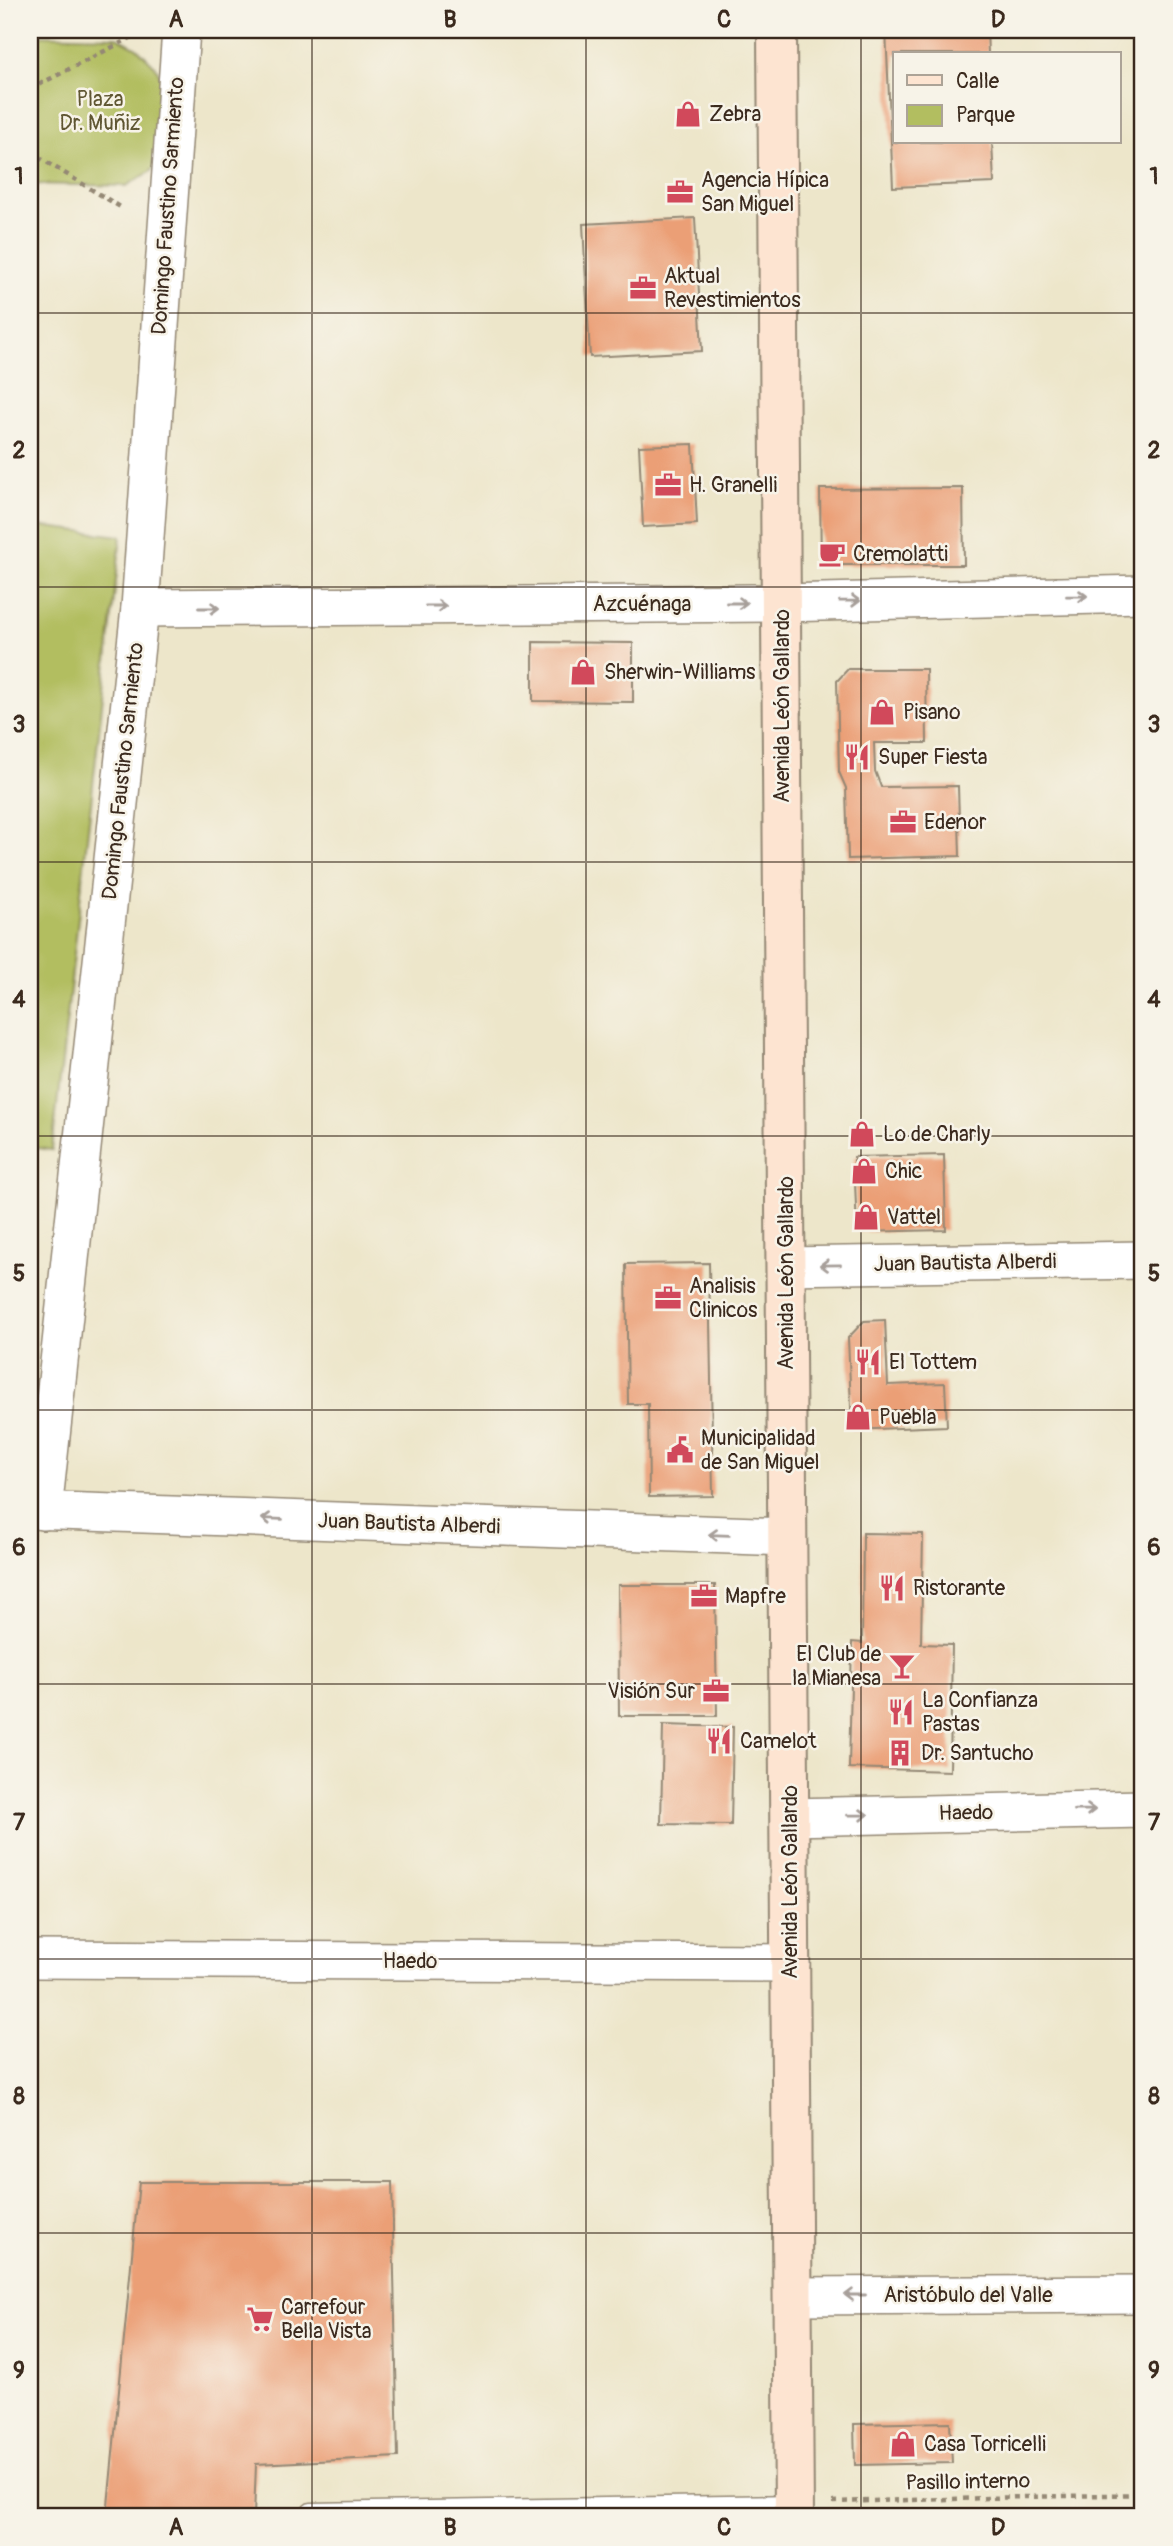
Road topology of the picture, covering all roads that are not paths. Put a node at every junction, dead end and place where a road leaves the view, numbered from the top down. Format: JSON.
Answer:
{"nodes":[{"id":1,"x":181,"y":30,"type":"edge"},
{"id":2,"x":777,"y":30,"type":"edge"},
{"id":3,"x":1143,"y":594,"type":"edge"},
{"id":4,"x":781,"y":603,"type":"junction"},
{"id":5,"x":140,"y":608,"type":"junction"},
{"id":6,"x":1143,"y":1259,"type":"edge"},
{"id":7,"x":786,"y":1266,"type":"junction"},
{"id":8,"x":36,"y":1511,"type":"edge"},
{"id":9,"x":788,"y":1537,"type":"junction"},
{"id":10,"x":1143,"y":1809,"type":"edge"},
{"id":11,"x":790,"y":1817,"type":"junction"},
{"id":12,"x":30,"y":1959,"type":"edge"},
{"id":13,"x":790,"y":1963,"type":"junction"},
{"id":14,"x":1143,"y":2294,"type":"edge"},
{"id":15,"x":793,"y":2296,"type":"junction"},
{"id":16,"x":679,"y":2510,"type":"edge"},
{"id":17,"x":794,"y":2510,"type":"edge"},
{"id":18,"x":311,"y":2512,"type":"dead end"}],
"edges":[{"from":1,"to":5,"type":"street","name":"Domingo Faustino Sarmiento"},
{"from":2,"to":4,"type":"main road","name":"Avenida León Gallardo"},
{"from":4,"to":3,"type":"street","name":"Azcuénaga","one_way":true},
{"from":5,"to":4,"type":"street","name":"Azcuénaga","one_way":true},
{"from":4,"to":7,"type":"main road","name":"Avenida León Gallardo"},
{"from":5,"to":8,"type":"street","name":"Domingo Faustino Sarmiento"},
{"from":6,"to":7,"type":"street","name":"Juan Bautista Alberdi","one_way":true},
{"from":7,"to":9,"type":"main road","name":"Avenida León Gallardo"},
{"from":9,"to":8,"type":"street","name":"Juan Bautista Alberdi","one_way":true},
{"from":9,"to":11,"type":"main road","name":"Avenida León Gallardo"},
{"from":11,"to":10,"type":"street","name":"Haedo","one_way":true},
{"from":11,"to":13,"type":"main road","name":"Avenida León Gallardo"},
{"from":12,"to":13,"type":"street","name":"Haedo"},
{"from":13,"to":15,"type":"main road","name":"Avenida León Gallardo"},
{"from":14,"to":15,"type":"street","name":"Aristóbulo del Valle","one_way":true},
{"from":15,"to":17,"type":"main road","name":"Avenida León Gallardo"},
{"from":16,"to":17,"type":"lane"},
{"from":16,"to":18,"type":"lane"}]}
